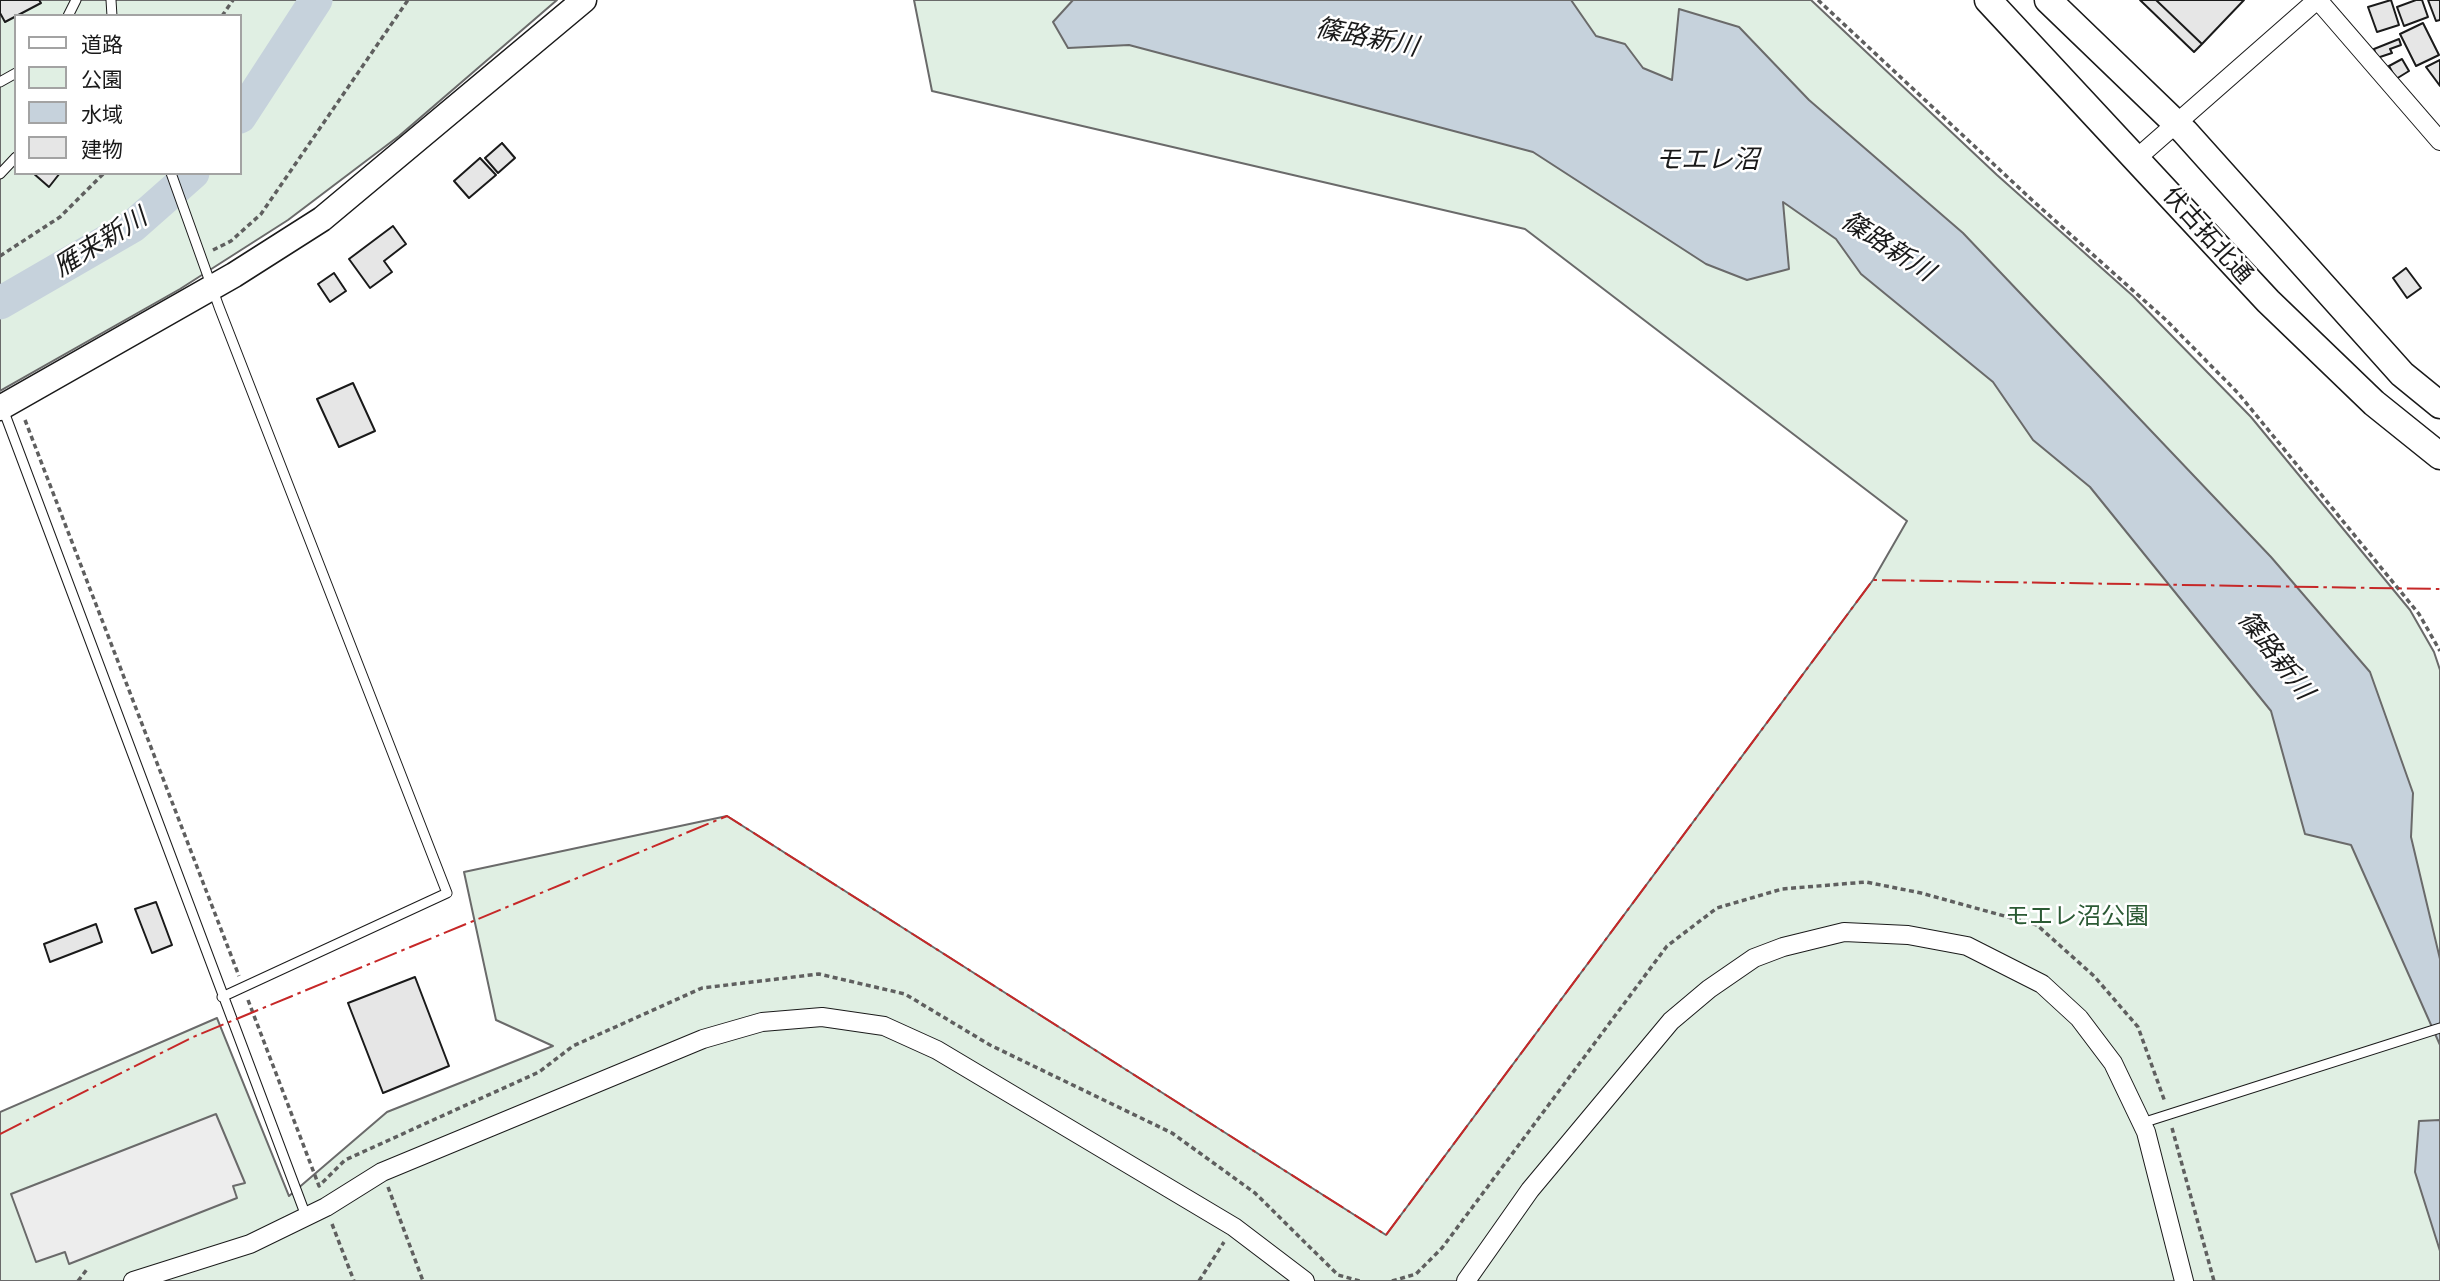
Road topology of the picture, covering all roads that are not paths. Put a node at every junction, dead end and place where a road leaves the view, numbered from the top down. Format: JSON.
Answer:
{"nodes":[{"id":1,"x":584,"y":0,"type":"edge"},
{"id":2,"x":1988,"y":0,"type":"edge"},
{"id":3,"x":2048,"y":0,"type":"edge"},
{"id":4,"x":2318,"y":0,"type":"edge"},
{"id":5,"x":2176,"y":124,"type":"junction"},
{"id":6,"x":2440,"y":141,"type":"edge"},
{"id":7,"x":2137,"y":158,"type":"junction"},
{"id":8,"x":14,"y":159,"type":"edge"},
{"id":9,"x":0,"y":174,"type":"edge"},
{"id":10,"x":172,"y":175,"type":"edge"},
{"id":11,"x":212,"y":288,"type":"junction"},
{"id":12,"x":2440,"y":405,"type":"edge"},
{"id":13,"x":1,"y":408,"type":"edge"},
{"id":14,"x":2440,"y":456,"type":"edge"},
{"id":15,"x":222,"y":997,"type":"junction"},
{"id":16,"x":2440,"y":1028,"type":"edge"},
{"id":17,"x":2142,"y":1123,"type":"junction"},
{"id":18,"x":306,"y":1216,"type":"junction"},
{"id":19,"x":133,"y":1281,"type":"edge"},
{"id":20,"x":1305,"y":1281,"type":"edge"},
{"id":21,"x":1466,"y":1281,"type":"edge"},
{"id":22,"x":2185,"y":1281,"type":"edge"}],
"edges":[{"from":1,"to":11,"type":"street"},
{"from":2,"to":7,"type":"main road","name":"伏古拓北通"},
{"from":3,"to":5,"type":"main road"},
{"from":4,"to":5,"type":"street"},
{"from":4,"to":6,"type":"street"},
{"from":5,"to":7,"type":"street"},
{"from":5,"to":12,"type":"main road"},
{"from":7,"to":14,"type":"main road","name":"伏古拓北通"},
{"from":8,"to":9,"type":"lane"},
{"from":10,"to":11,"type":"lane"},
{"from":11,"to":13,"type":"street"},
{"from":11,"to":15,"type":"lane"},
{"from":13,"to":15,"type":"lane"},
{"from":15,"to":18,"type":"lane"},
{"from":16,"to":17,"type":"lane"},
{"from":17,"to":21,"type":"street"},
{"from":17,"to":22,"type":"street"},
{"from":18,"to":19,"type":"street"},
{"from":18,"to":20,"type":"street"}]}
